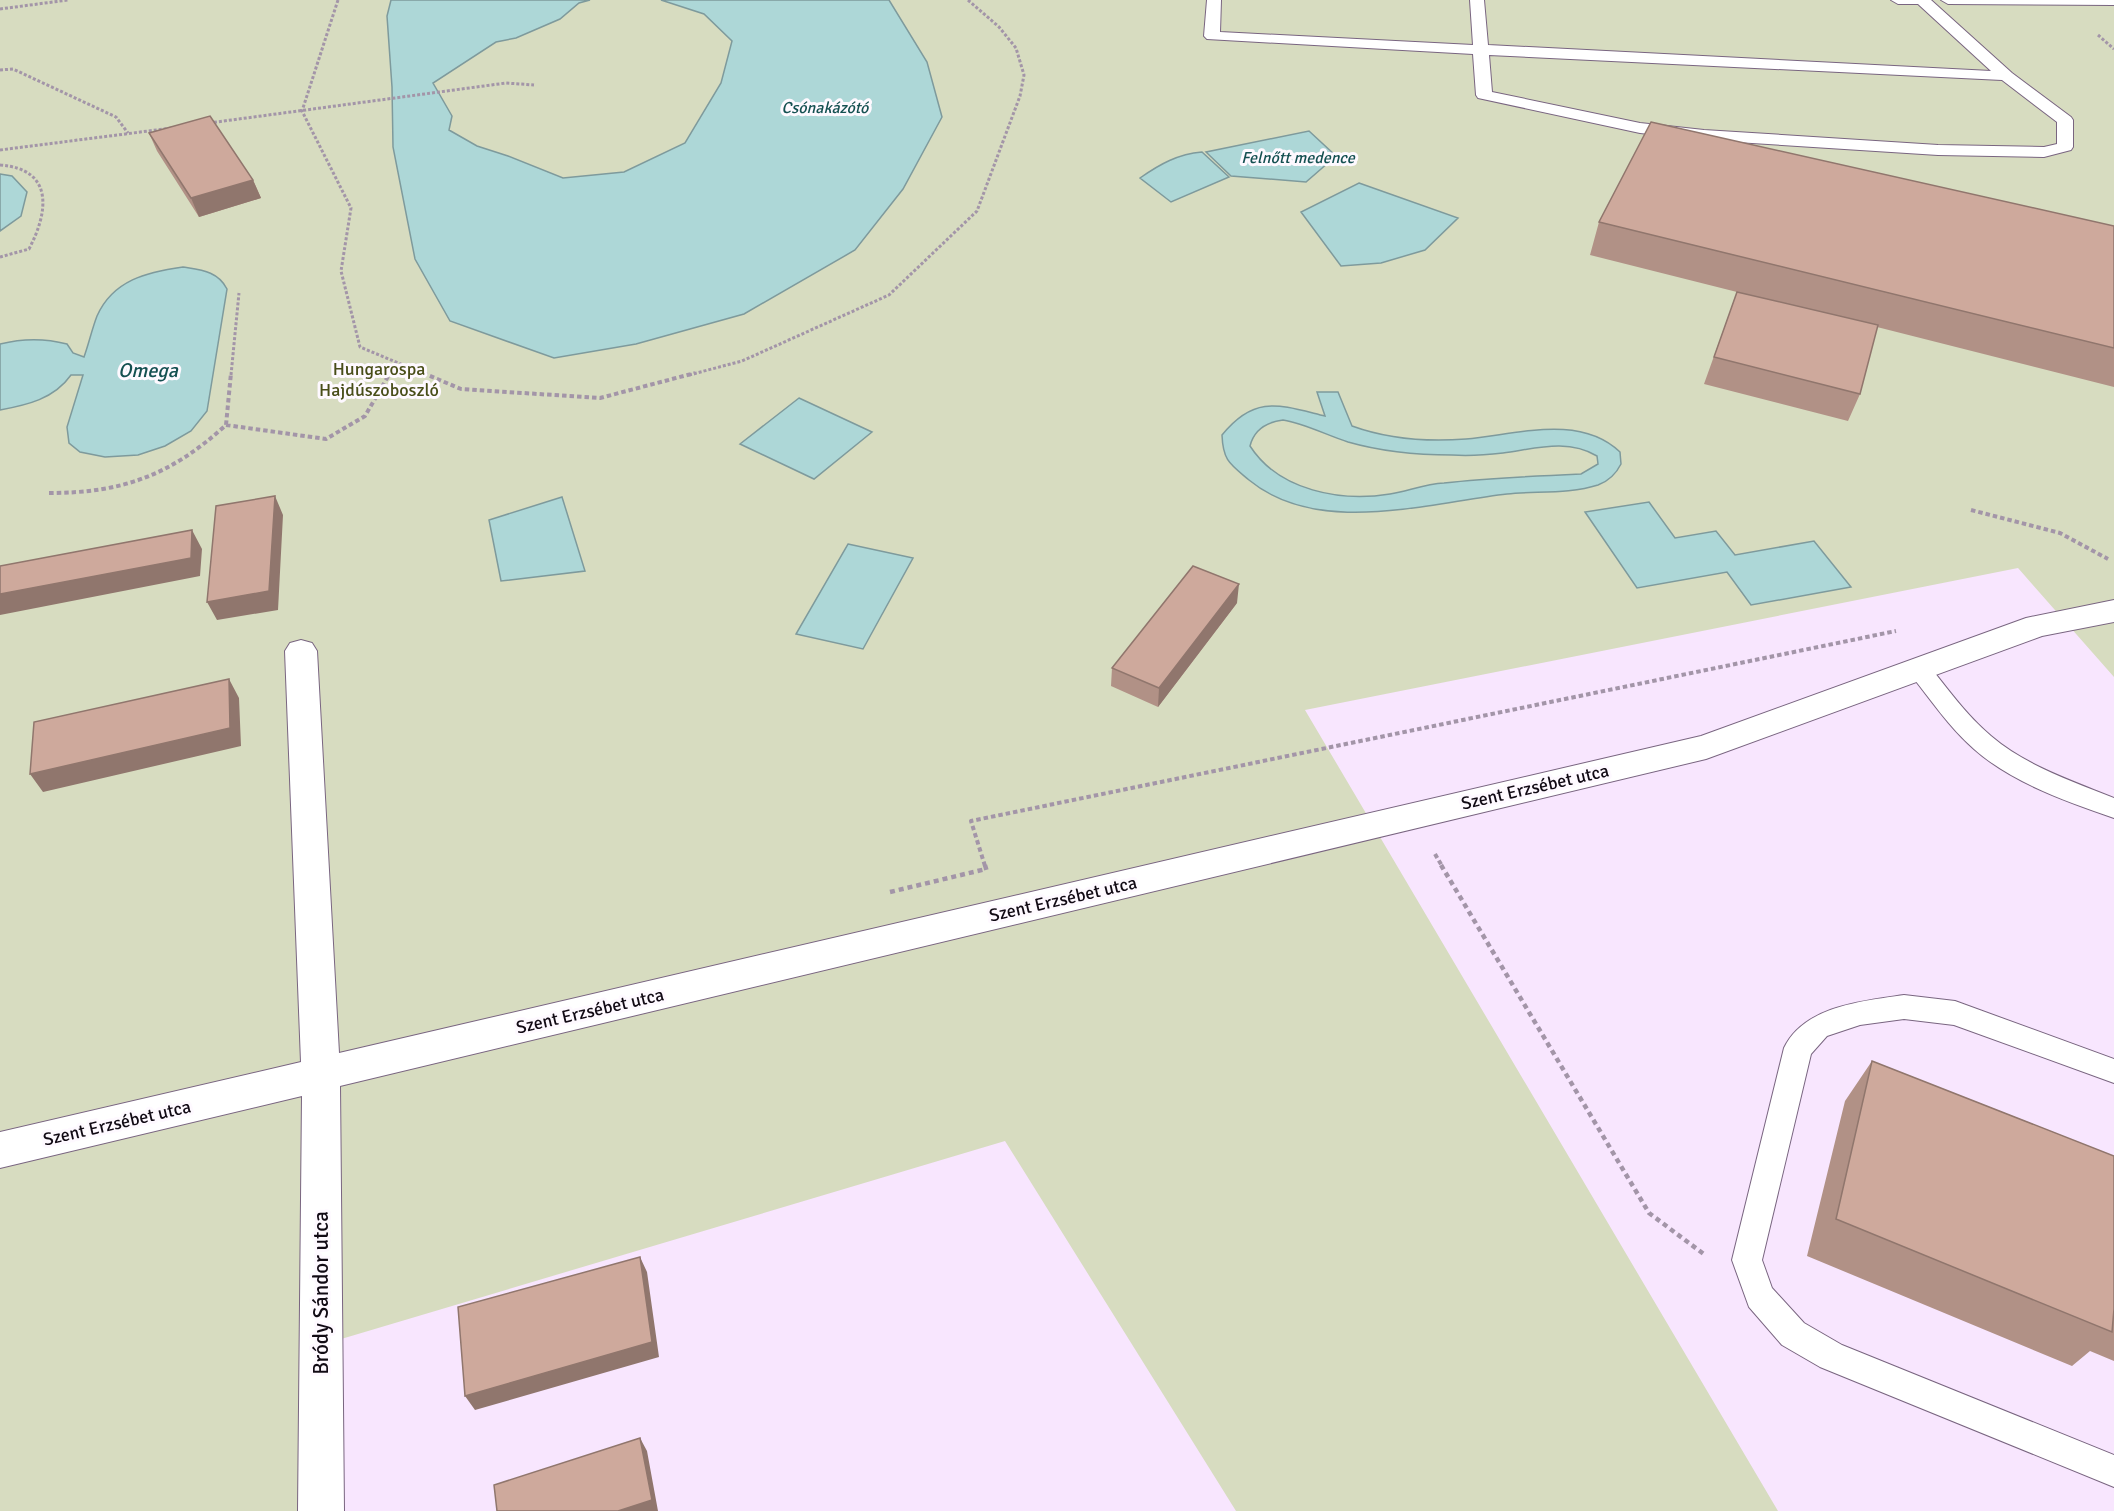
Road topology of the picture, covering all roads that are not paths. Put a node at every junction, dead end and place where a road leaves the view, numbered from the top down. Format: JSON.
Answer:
{"nodes":[{"id":1,"x":1214,"y":0,"type":"edge"},
{"id":2,"x":1478,"y":0,"type":"edge"},
{"id":3,"x":1898,"y":0,"type":"edge"},
{"id":4,"x":1912,"y":0,"type":"edge"},
{"id":5,"x":1920,"y":0,"type":"edge"},
{"id":6,"x":1948,"y":0,"type":"edge"},
{"id":7,"x":2111,"y":4,"type":"edge"},
{"id":8,"x":1481,"y":50,"type":"junction"},
{"id":9,"x":2006,"y":76,"type":"junction"},
{"id":10,"x":2114,"y":611,"type":"edge"},
{"id":11,"x":302,"y":651,"type":"dead end"},
{"id":12,"x":1919,"y":669,"type":"junction"},
{"id":13,"x":2114,"y":808,"type":"edge"},
{"id":14,"x":2114,"y":1071,"type":"edge"},
{"id":15,"x":321,"y":1076,"type":"junction"},
{"id":16,"x":0,"y":1150,"type":"edge"},
{"id":17,"x":2114,"y":1472,"type":"edge"},
{"id":18,"x":321,"y":1511,"type":"edge"}],
"edges":[{"from":1,"to":8,"type":"lane"},
{"from":2,"to":8,"type":"lane"},
{"from":3,"to":4,"type":"lane"},
{"from":4,"to":5,"type":"lane"},
{"from":5,"to":9,"type":"lane"},
{"from":6,"to":7,"type":"lane"},
{"from":8,"to":9,"type":"lane"},
{"from":8,"to":9,"type":"lane"},
{"from":10,"to":12,"type":"street","name":"Szent Erzsébet utca"},
{"from":11,"to":15,"type":"street","name":"Bródy Sándor utca"},
{"from":12,"to":13,"type":"lane"},
{"from":12,"to":15,"type":"street","name":"Szent Erzsébet utca"},
{"from":14,"to":17,"type":"lane"},
{"from":15,"to":16,"type":"street","name":"Szent Erzsébet utca"},
{"from":15,"to":18,"type":"street","name":"Bródy Sándor utca"}]}
